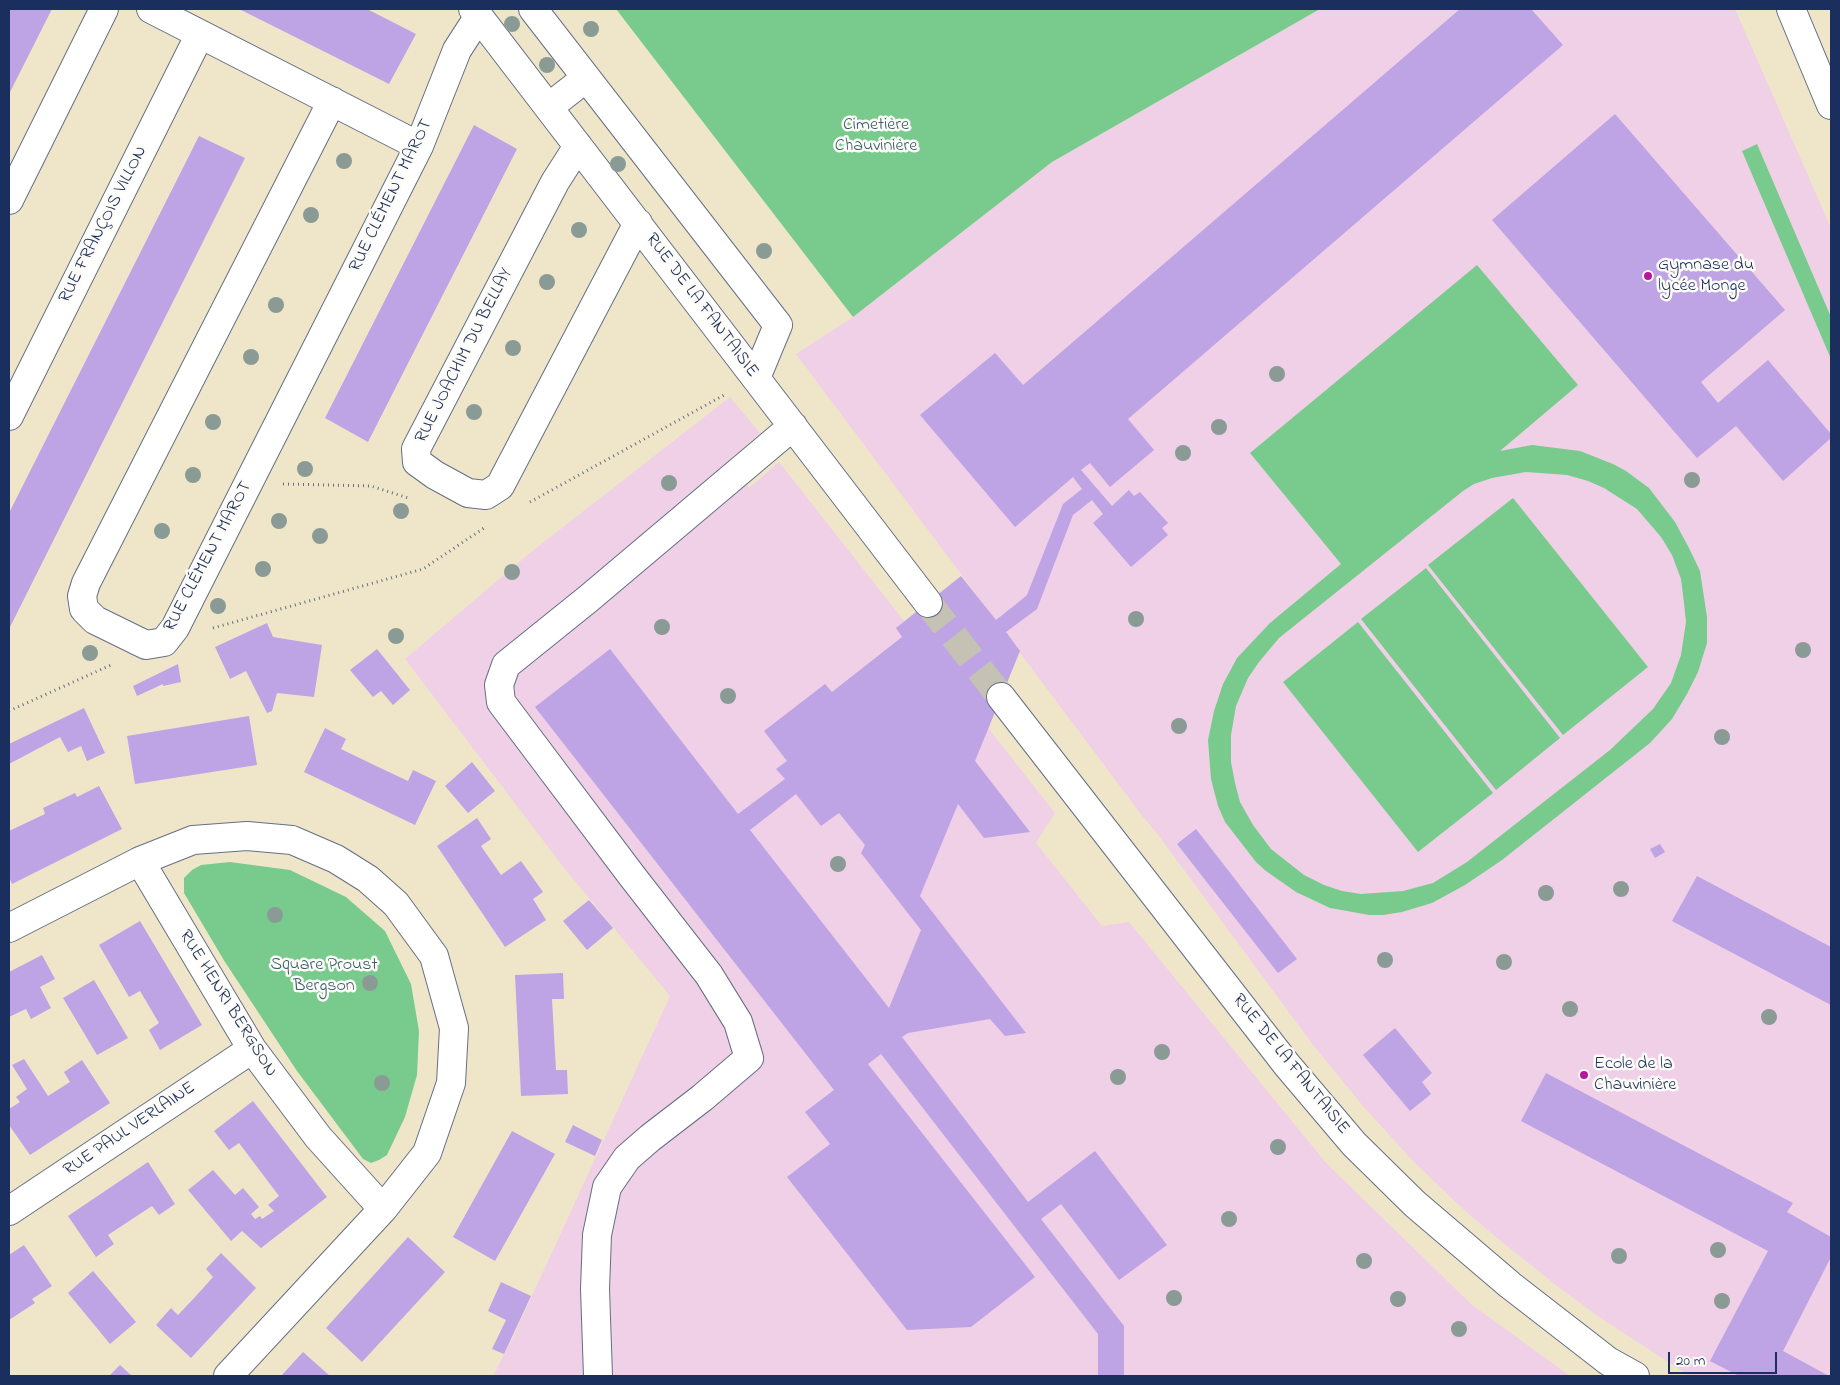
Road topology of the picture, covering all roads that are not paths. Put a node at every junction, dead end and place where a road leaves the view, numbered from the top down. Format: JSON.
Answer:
{"nodes":[{"id":1,"x":104,"y":9,"type":"edge"},
{"id":2,"x":151,"y":9,"type":"edge"},
{"id":3,"x":533,"y":9,"type":"edge"},
{"id":4,"x":1791,"y":9,"type":"edge"},
{"id":5,"x":476,"y":13,"type":"edge"},
{"id":6,"x":200,"y":34,"type":"junction"},
{"id":7,"x":586,"y":78,"type":"junction"},
{"id":8,"x":332,"y":101,"type":"junction"},
{"id":9,"x":1831,"y":105,"type":"edge"},
{"id":10,"x":549,"y":107,"type":"junction"},
{"id":11,"x":419,"y":146,"type":"junction"},
{"id":12,"x":578,"y":146,"type":"junction"},
{"id":13,"x":9,"y":200,"type":"edge"},
{"id":14,"x":638,"y":224,"type":"junction"},
{"id":15,"x":756,"y":378,"type":"junction"},
{"id":16,"x":9,"y":416,"type":"edge"},
{"id":17,"x":793,"y":426,"type":"junction"},
{"id":18,"x":928,"y":603,"type":"tunnel mouth"},
{"id":19,"x":1001,"y":698,"type":"tunnel mouth"},
{"id":20,"x":140,"y":861,"type":"junction"},
{"id":21,"x":9,"y":928,"type":"edge"},
{"id":22,"x":252,"y":1049,"type":"junction"},
{"id":23,"x":383,"y":1209,"type":"junction"},
{"id":24,"x":9,"y":1211,"type":"edge"},
{"id":25,"x":228,"y":1376,"type":"edge"},
{"id":26,"x":598,"y":1376,"type":"edge"},
{"id":27,"x":1635,"y":1376,"type":"edge"}],
"edges":[{"from":1,"to":13,"type":"street"},
{"from":2,"to":6,"type":"street"},
{"from":3,"to":7,"type":"street"},
{"from":4,"to":9,"type":"street"},
{"from":5,"to":10,"type":"street","name":"RUE DE LA FANTAISIE"},
{"from":5,"to":11,"type":"street","name":"RUE CLÉMENT MAROT"},
{"from":6,"to":8,"type":"street"},
{"from":6,"to":16,"type":"street","name":"RUE FRANÇOIS VILLON"},
{"from":7,"to":10,"type":"street"},
{"from":7,"to":15,"type":"street"},
{"from":8,"to":11,"type":"street"},
{"from":8,"to":11,"type":"street","name":"RUE CLÉMENT MAROT"},
{"from":10,"to":12,"type":"street","name":"RUE DE LA FANTAISIE"},
{"from":12,"to":14,"type":"street","name":"RUE DE LA FANTAISIE"},
{"from":12,"to":14,"type":"street","name":"RUE JOACHIM DU BELLAY"},
{"from":14,"to":15,"type":"street","name":"RUE DE LA FANTAISIE"},
{"from":15,"to":17,"type":"street","name":"RUE DE LA FANTAISIE"},
{"from":17,"to":18,"type":"street","name":"RUE DE LA FANTAISIE"},
{"from":17,"to":26,"type":"street"},
{"from":19,"to":27,"type":"street","name":"RUE DE LA FANTAISIE"},
{"from":20,"to":21,"type":"street"},
{"from":20,"to":22,"type":"street","name":"RUE HENRI BERGSON"},
{"from":20,"to":23,"type":"street"},
{"from":22,"to":23,"type":"street","name":"RUE HENRI BERGSON"},
{"from":22,"to":24,"type":"street","name":"RUE PAUL VERLAINE"},
{"from":23,"to":25,"type":"street"}]}
